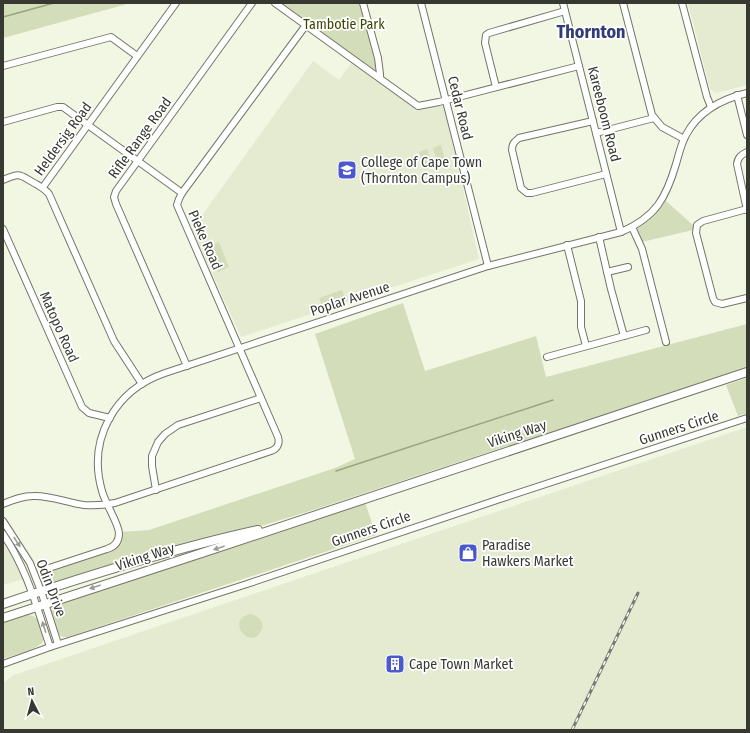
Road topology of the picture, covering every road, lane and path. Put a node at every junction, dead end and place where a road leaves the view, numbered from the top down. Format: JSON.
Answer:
{"nodes":[{"id":1,"x":176,"y":3,"type":"edge"},
{"id":2,"x":252,"y":3,"type":"edge"},
{"id":3,"x":275,"y":3,"type":"edge"},
{"id":4,"x":363,"y":3,"type":"edge"},
{"id":5,"x":421,"y":3,"type":"edge"},
{"id":6,"x":563,"y":3,"type":"edge"},
{"id":7,"x":623,"y":3,"type":"edge"},
{"id":8,"x":682,"y":3,"type":"edge"},
{"id":9,"x":565,"y":11,"type":"junction"},
{"id":10,"x":306,"y":25,"type":"junction"},
{"id":11,"x":137,"y":56,"type":"junction"},
{"id":12,"x":3,"y":66,"type":"edge"},
{"id":13,"x":579,"y":66,"type":"junction"},
{"id":14,"x":380,"y":78,"type":"junction"},
{"id":15,"x":496,"y":87,"type":"junction"},
{"id":16,"x":747,"y":93,"type":"edge"},
{"id":17,"x":737,"y":96,"type":"junction"},
{"id":18,"x":446,"y":100,"type":"junction"},
{"id":19,"x":712,"y":107,"type":"junction"},
{"id":20,"x":654,"y":118,"type":"junction"},
{"id":21,"x":593,"y":120,"type":"junction"},
{"id":22,"x":3,"y":122,"type":"edge"},
{"id":23,"x":88,"y":125,"type":"junction"},
{"id":24,"x":596,"y":133,"type":"junction"},
{"id":25,"x":747,"y":135,"type":"edge"},
{"id":26,"x":684,"y":139,"type":"junction"},
{"id":27,"x":747,"y":152,"type":"edge"},
{"id":28,"x":138,"y":161,"type":"junction"},
{"id":29,"x":606,"y":174,"type":"junction"},
{"id":30,"x":3,"y":180,"type":"edge"},
{"id":31,"x":43,"y":187,"type":"junction"},
{"id":32,"x":182,"y":193,"type":"junction"},
{"id":33,"x":747,"y":210,"type":"edge"},
{"id":34,"x":632,"y":227,"type":"junction"},
{"id":35,"x":3,"y":229,"type":"edge"},
{"id":36,"x":621,"y":232,"type":"junction"},
{"id":37,"x":599,"y":237,"type":"junction"},
{"id":38,"x":567,"y":245,"type":"junction"},
{"id":39,"x":488,"y":266,"type":"junction"},
{"id":40,"x":628,"y":267,"type":"dead end"},
{"id":41,"x":607,"y":272,"type":"junction"},
{"id":42,"x":747,"y":298,"type":"edge"},
{"id":43,"x":646,"y":330,"type":"dead end"},
{"id":44,"x":624,"y":336,"type":"junction"},
{"id":45,"x":666,"y":342,"type":"dead end"},
{"id":46,"x":586,"y":346,"type":"junction"},
{"id":47,"x":239,"y":348,"type":"junction"},
{"id":48,"x":547,"y":357,"type":"dead end"},
{"id":49,"x":187,"y":366,"type":"junction"},
{"id":50,"x":747,"y":372,"type":"edge"},
{"id":51,"x":142,"y":384,"type":"junction"},
{"id":52,"x":261,"y":398,"type":"junction"},
{"id":53,"x":110,"y":418,"type":"junction"},
{"id":54,"x":747,"y":418,"type":"edge"},
{"id":55,"x":156,"y":490,"type":"junction"},
{"id":56,"x":3,"y":504,"type":"edge"},
{"id":57,"x":106,"y":504,"type":"junction"},
{"id":58,"x":295,"y":521,"type":"junction"},
{"id":59,"x":3,"y":522,"type":"edge"},
{"id":60,"x":3,"y":534,"type":"edge"},
{"id":61,"x":46,"y":569,"type":"dead end"},
{"id":62,"x":41,"y":591,"type":"junction"},
{"id":63,"x":33,"y":594,"type":"junction"},
{"id":64,"x":3,"y":604,"type":"edge"},
{"id":65,"x":45,"y":604,"type":"junction"},
{"id":66,"x":37,"y":607,"type":"junction"},
{"id":67,"x":3,"y":618,"type":"edge"},
{"id":68,"x":58,"y":644,"type":"junction"},
{"id":69,"x":50,"y":647,"type":"junction"},
{"id":70,"x":3,"y":664,"type":"edge"}],
"edges":[{"from":1,"to":11,"type":"street","name":"Heldersig Road"},
{"from":2,"to":28,"type":"street","name":"Rifle Range Road"},
{"from":3,"to":10,"type":"street"},
{"from":4,"to":14,"type":"street"},
{"from":5,"to":18,"type":"street","name":"Cedar Road"},
{"from":6,"to":9,"type":"street","name":"Kareeboom Road"},
{"from":7,"to":20,"type":"street"},
{"from":8,"to":19,"type":"street"},
{"from":9,"to":13,"type":"street","name":"Kareeboom Road"},
{"from":9,"to":15,"type":"street"},
{"from":10,"to":14,"type":"street"},
{"from":10,"to":32,"type":"street","name":"Pieke Road"},
{"from":11,"to":12,"type":"street"},
{"from":11,"to":23,"type":"street","name":"Heldersig Road"},
{"from":13,"to":15,"type":"street"},
{"from":13,"to":21,"type":"street","name":"Kareeboom Road"},
{"from":14,"to":18,"type":"street"},
{"from":15,"to":18,"type":"street"},
{"from":16,"to":17,"type":"street","name":"Poplar Avenue"},
{"from":17,"to":19,"type":"street","name":"Poplar Avenue"},
{"from":17,"to":25,"type":"street"},
{"from":18,"to":39,"type":"street","name":"Cedar Road"},
{"from":19,"to":26,"type":"street","name":"Poplar Avenue"},
{"from":20,"to":24,"type":"street"},
{"from":20,"to":26,"type":"street"},
{"from":21,"to":24,"type":"street","name":"Kareeboom Road"},
{"from":21,"to":29,"type":"street"},
{"from":22,"to":23,"type":"street"},
{"from":23,"to":28,"type":"street"},
{"from":23,"to":31,"type":"street","name":"Heldersig Road"},
{"from":24,"to":29,"type":"street","name":"Kareeboom Road"},
{"from":26,"to":34,"type":"street","name":"Poplar Avenue"},
{"from":27,"to":33,"type":"street"},
{"from":28,"to":32,"type":"street"},
{"from":28,"to":49,"type":"street","name":"Rifle Range Road"},
{"from":29,"to":36,"type":"street","name":"Kareeboom Road"},
{"from":30,"to":31,"type":"street"},
{"from":31,"to":51,"type":"street","name":"Heldersig Road"},
{"from":32,"to":47,"type":"street","name":"Pieke Road"},
{"from":33,"to":42,"type":"street"},
{"from":34,"to":36,"type":"street","name":"Poplar Avenue"},
{"from":34,"to":45,"type":"street"},
{"from":35,"to":53,"type":"street","name":"Matopo Road"},
{"from":36,"to":37,"type":"street","name":"Poplar Avenue"},
{"from":37,"to":38,"type":"street","name":"Poplar Avenue"},
{"from":37,"to":41,"type":"street"},
{"from":38,"to":39,"type":"street","name":"Poplar Avenue"},
{"from":38,"to":46,"type":"street"},
{"from":39,"to":47,"type":"street","name":"Poplar Avenue"},
{"from":40,"to":41,"type":"street"},
{"from":41,"to":44,"type":"street"},
{"from":43,"to":44,"type":"street"},
{"from":44,"to":46,"type":"street"},
{"from":46,"to":48,"type":"street"},
{"from":47,"to":49,"type":"street","name":"Poplar Avenue"},
{"from":47,"to":52,"type":"street","name":"Pieke Road"},
{"from":49,"to":51,"type":"street","name":"Poplar Avenue"},
{"from":50,"to":58,"type":"main road","name":"Viking Way"},
{"from":51,"to":53,"type":"street","name":"Poplar Avenue"},
{"from":52,"to":55,"type":"street"},
{"from":52,"to":55,"type":"street","name":"Pieke Road"},
{"from":53,"to":57,"type":"street","name":"Poplar Avenue"},
{"from":54,"to":68,"type":"street","name":"Gunners Circle"},
{"from":55,"to":57,"type":"street"},
{"from":56,"to":57,"type":"street"},
{"from":57,"to":61,"type":"street","name":"Poplar Avenue"},
{"from":58,"to":62,"type":"main road","name":"Viking Way"},
{"from":58,"to":65,"type":"main road","name":"Viking Way","one_way":true},
{"from":59,"to":62,"type":"street","name":"Odin Drive","one_way":true},
{"from":60,"to":63,"type":"street","name":"Odin Drive"},
{"from":62,"to":63,"type":"main road","name":"Viking Way"},
{"from":62,"to":65,"type":"street","name":"Odin Drive"},
{"from":63,"to":64,"type":"main road","name":"Viking Way"},
{"from":63,"to":66,"type":"street","name":"Odin Drive"},
{"from":65,"to":66,"type":"main road","name":"Viking Way"},
{"from":65,"to":68,"type":"street","name":"Odin Drive"},
{"from":66,"to":67,"type":"main road","name":"Viking Way"},
{"from":69,"to":66,"type":"street","name":"Odin Drive","one_way":true},
{"from":68,"to":69,"type":"street","name":"Gunners Circle"},
{"from":69,"to":70,"type":"street","name":"Gunners Circle"}]}
